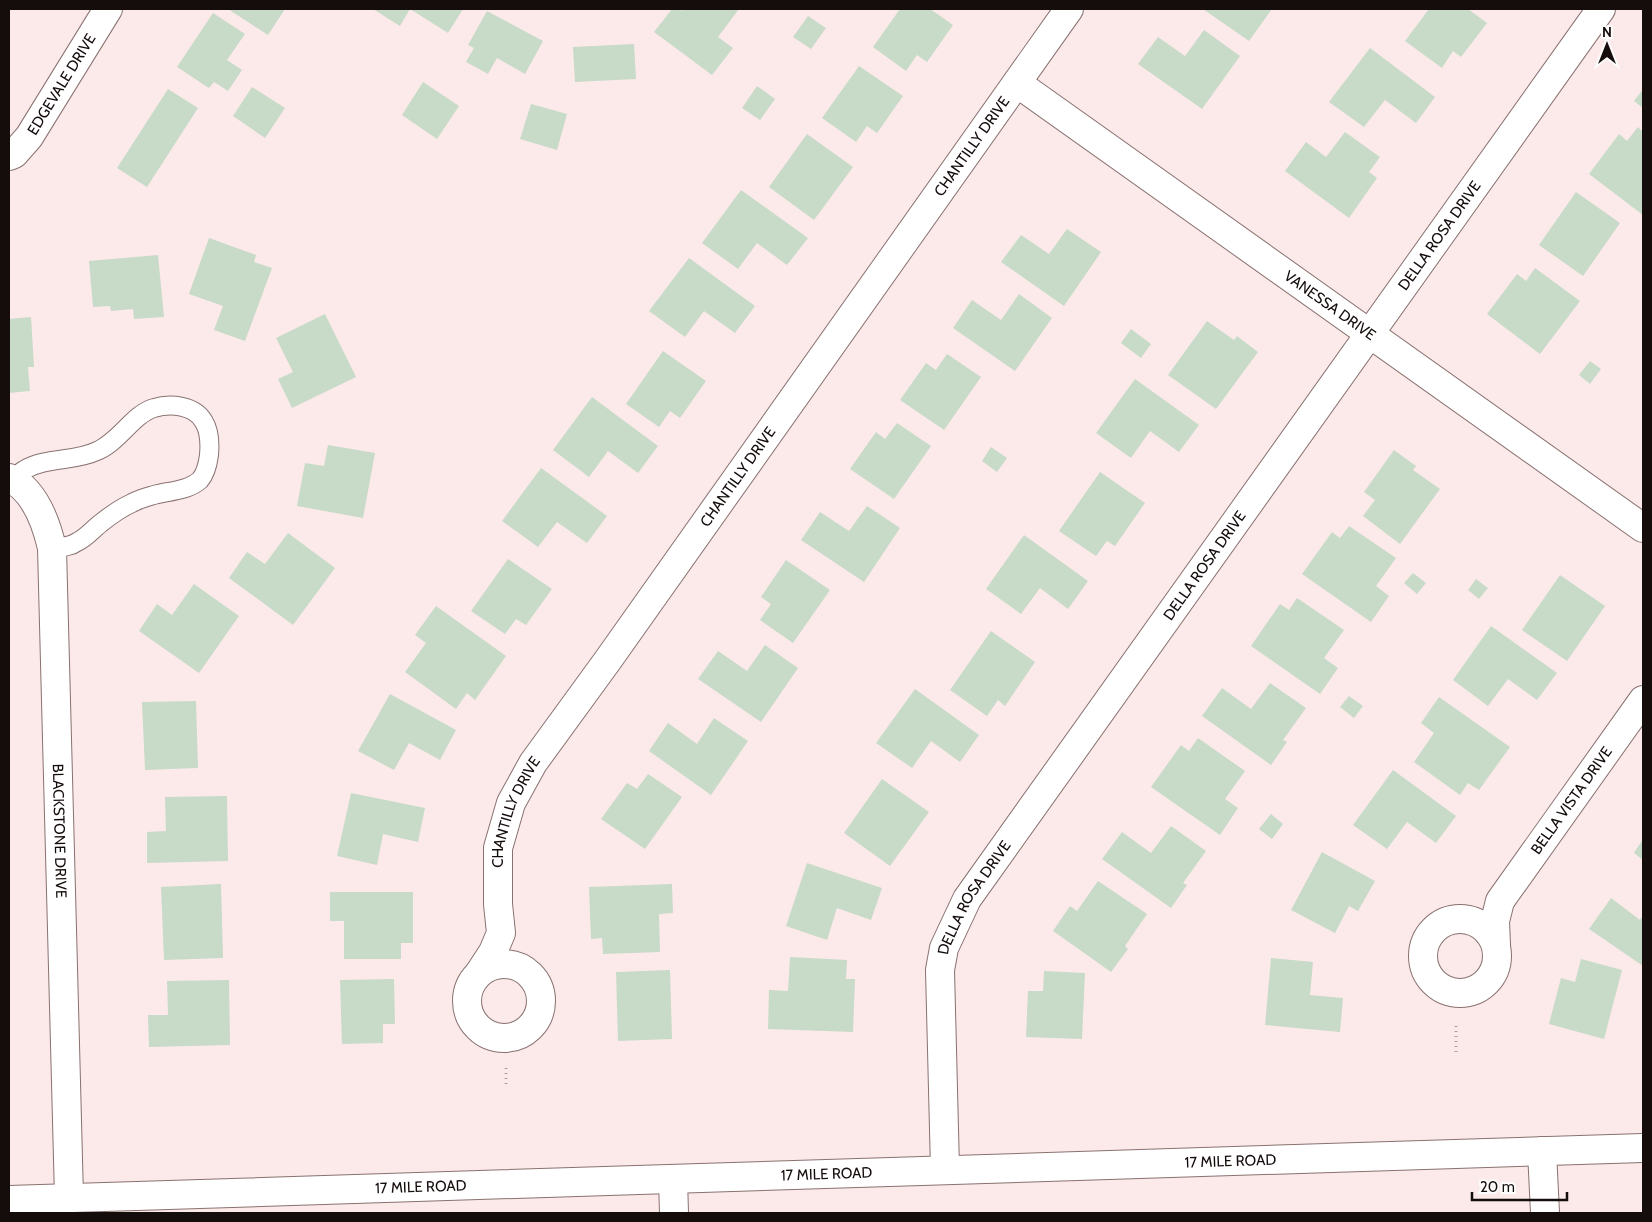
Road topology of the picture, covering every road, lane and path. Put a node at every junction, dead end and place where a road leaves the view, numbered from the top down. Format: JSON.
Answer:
{"nodes":[{"id":1,"x":108,"y":9,"type":"edge"},
{"id":2,"x":1069,"y":9,"type":"edge"},
{"id":3,"x":1602,"y":9,"type":"edge"},
{"id":4,"x":1017,"y":83,"type":"junction"},
{"id":5,"x":9,"y":156,"type":"edge"},
{"id":6,"x":1369,"y":334,"type":"junction"},
{"id":7,"x":11,"y":479,"type":"edge"},
{"id":8,"x":1643,"y":528,"type":"edge"},
{"id":9,"x":52,"y":548,"type":"junction"},
{"id":10,"x":1643,"y":700,"type":"edge"},
{"id":11,"x":1500,"y":901,"type":"junction"},
{"id":12,"x":1459,"y":918,"type":"junction"},
{"id":13,"x":501,"y":933,"type":"junction"},
{"id":14,"x":1496,"y":945,"type":"junction"},
{"id":15,"x":526,"y":970,"type":"junction"},
{"id":16,"x":480,"y":972,"type":"junction"},
{"id":17,"x":1456,"y":1026,"type":"dead end"},
{"id":18,"x":1456,"y":1054,"type":"dead end"},
{"id":19,"x":506,"y":1068,"type":"dead end"},
{"id":20,"x":506,"y":1087,"type":"dead end"},
{"id":21,"x":1643,"y":1148,"type":"edge"},
{"id":22,"x":1542,"y":1152,"type":"junction"},
{"id":23,"x":945,"y":1169,"type":"junction"},
{"id":24,"x":673,"y":1179,"type":"junction"},
{"id":25,"x":69,"y":1197,"type":"junction"},
{"id":26,"x":9,"y":1200,"type":"edge"},
{"id":27,"x":674,"y":1213,"type":"edge"},
{"id":28,"x":1545,"y":1213,"type":"edge"}],
"edges":[{"from":1,"to":5,"type":"street","name":"EDGEVALE DRIVE"},
{"from":2,"to":4,"type":"street","name":"CHANTILLY DRIVE"},
{"from":3,"to":6,"type":"street","name":"DELLA ROSA DRIVE"},
{"from":4,"to":6,"type":"street","name":"VANESSA DRIVE"},
{"from":4,"to":13,"type":"street","name":"CHANTILLY DRIVE"},
{"from":6,"to":8,"type":"street","name":"VANESSA DRIVE"},
{"from":6,"to":23,"type":"street","name":"DELLA ROSA DRIVE"},
{"from":7,"to":9,"type":"street","name":"BLACKSTONE DRIVE"},
{"from":7,"to":9,"type":"lane"},
{"from":9,"to":25,"type":"street","name":"BLACKSTONE DRIVE"},
{"from":10,"to":11,"type":"street","name":"BELLA VISTA DRIVE"},
{"from":11,"to":12,"type":"street","name":"BELLA VISTA DRIVE"},
{"from":11,"to":14,"type":"street","name":"BELLA VISTA DRIVE"},
{"from":12,"to":14,"type":"street"},
{"from":12,"to":14,"type":"street","name":"BELLA VISTA DRIVE"},
{"from":13,"to":15,"type":"street"},
{"from":13,"to":16,"type":"street"},
{"from":15,"to":16,"type":"street"},
{"from":15,"to":16,"type":"street"},
{"from":17,"to":18,"type":"path"},
{"from":19,"to":20,"type":"path"},
{"from":21,"to":22,"type":"street","name":"17 MILE ROAD"},
{"from":22,"to":23,"type":"street","name":"17 MILE ROAD"},
{"from":22,"to":28,"type":"street"},
{"from":23,"to":24,"type":"street","name":"17 MILE ROAD"},
{"from":24,"to":25,"type":"street","name":"17 MILE ROAD"},
{"from":24,"to":27,"type":"street"},
{"from":25,"to":26,"type":"street","name":"17 MILE ROAD"}]}
